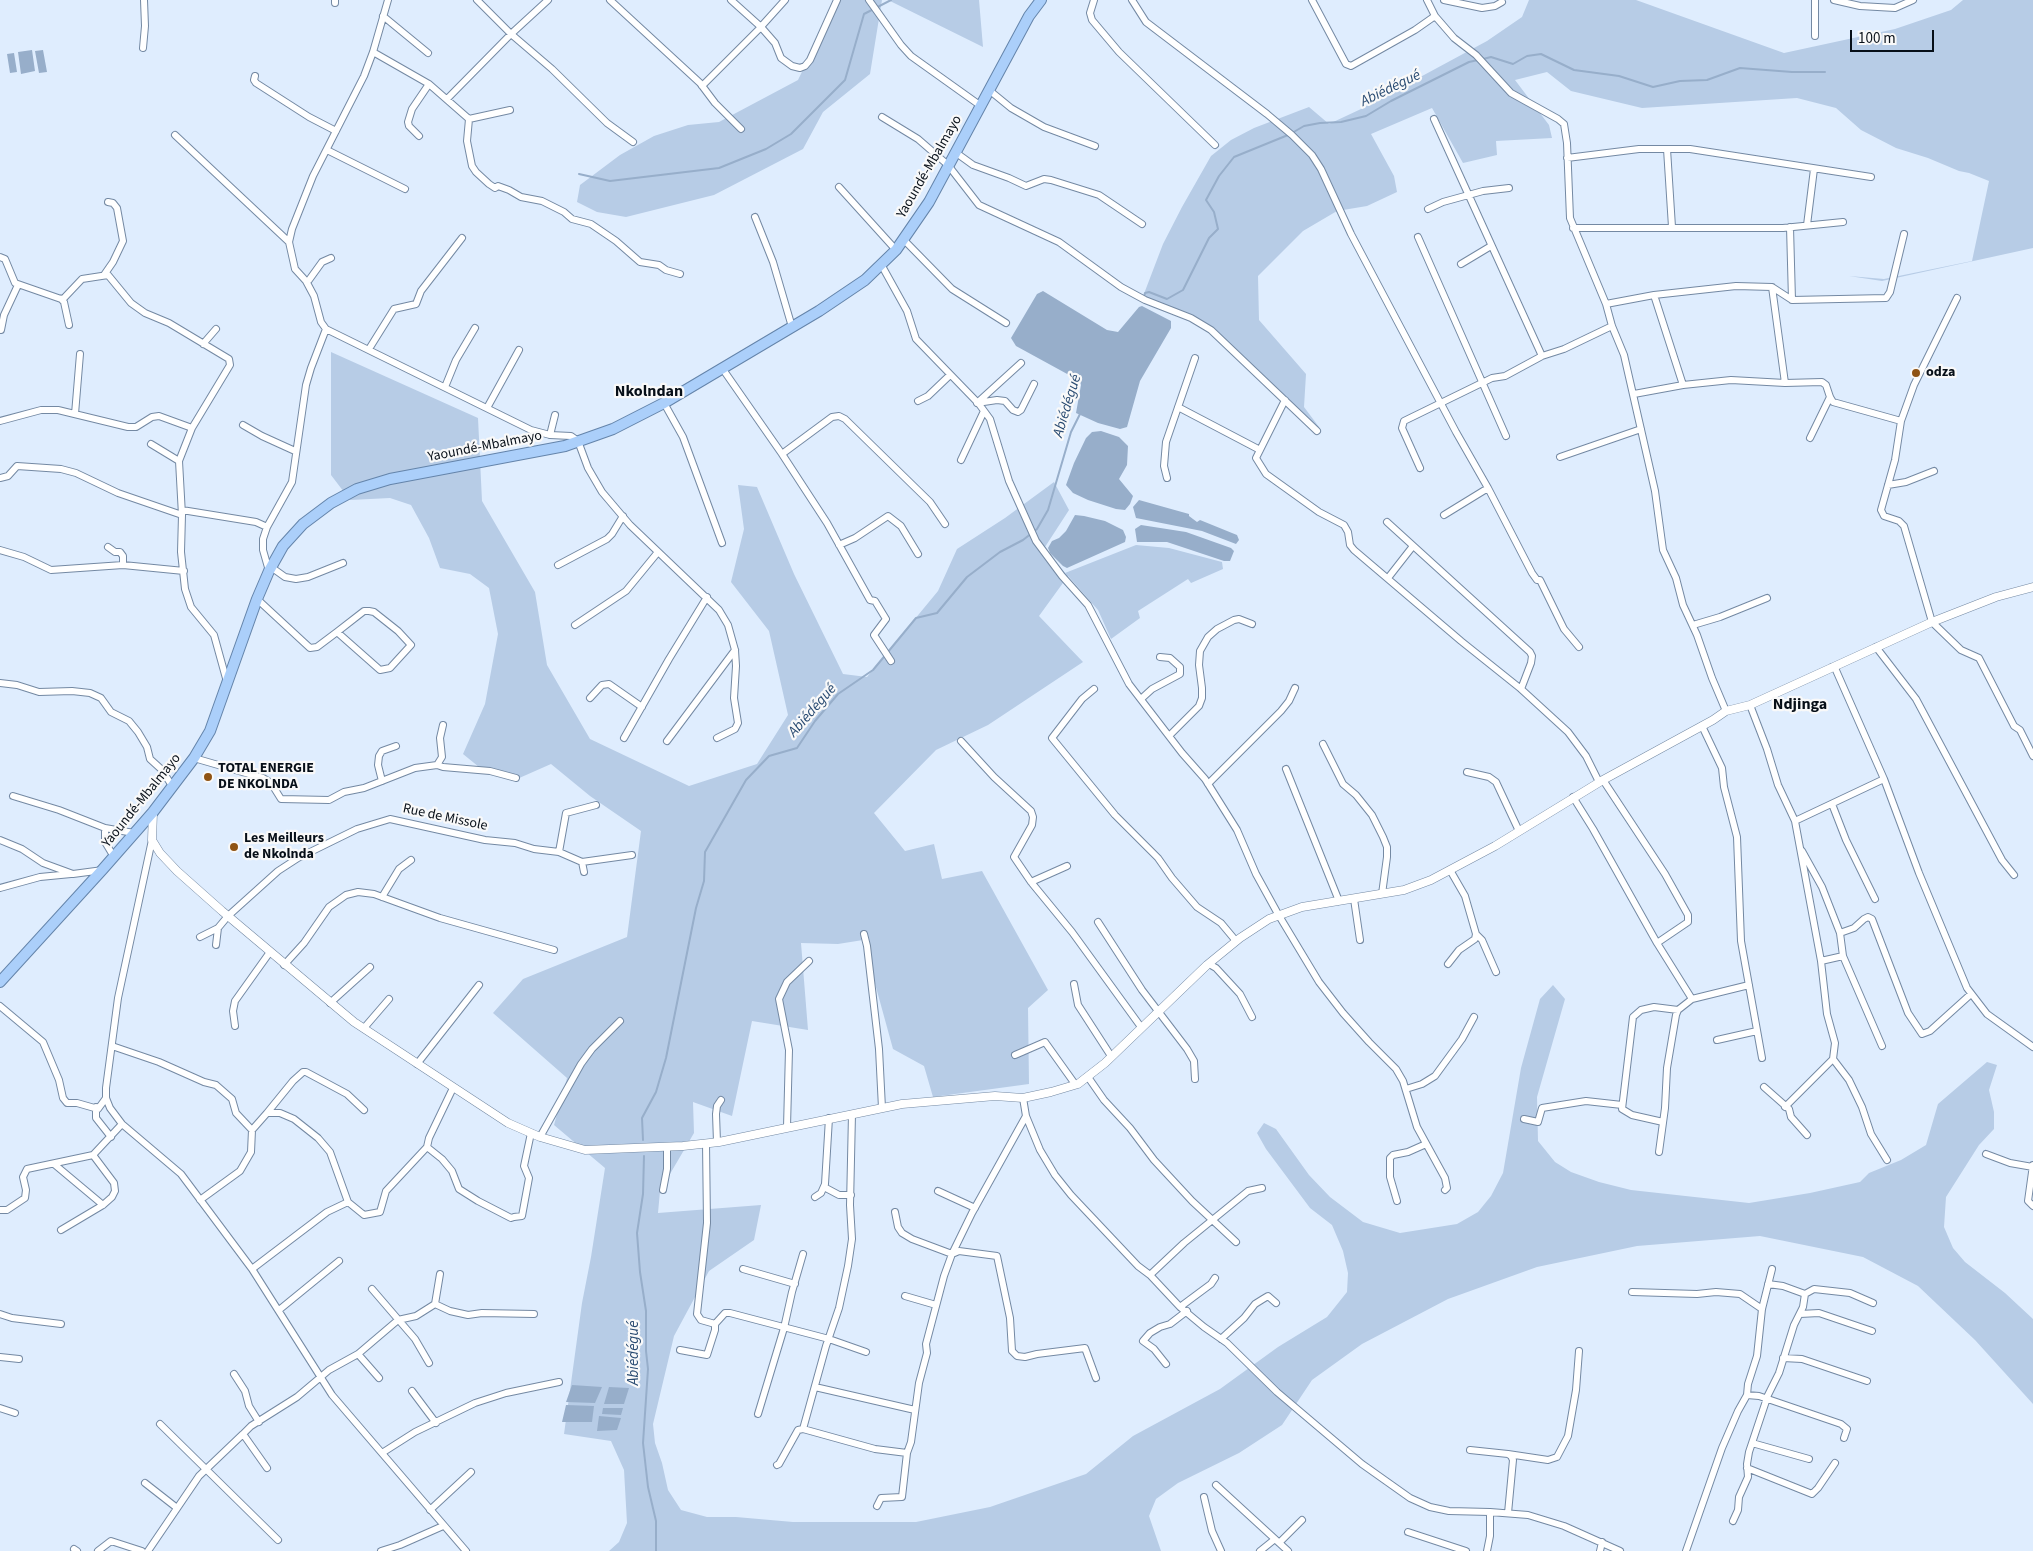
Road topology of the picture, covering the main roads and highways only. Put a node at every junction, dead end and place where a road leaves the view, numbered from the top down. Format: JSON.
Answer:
{"nodes":[{"id":1,"x":1041,"y":0,"type":"edge"},
{"id":2,"x":0,"y":982,"type":"edge"}],
"edges":[{"from":1,"to":2,"type":"highway","name":"Yaoundé-Mbalmayo"}]}
